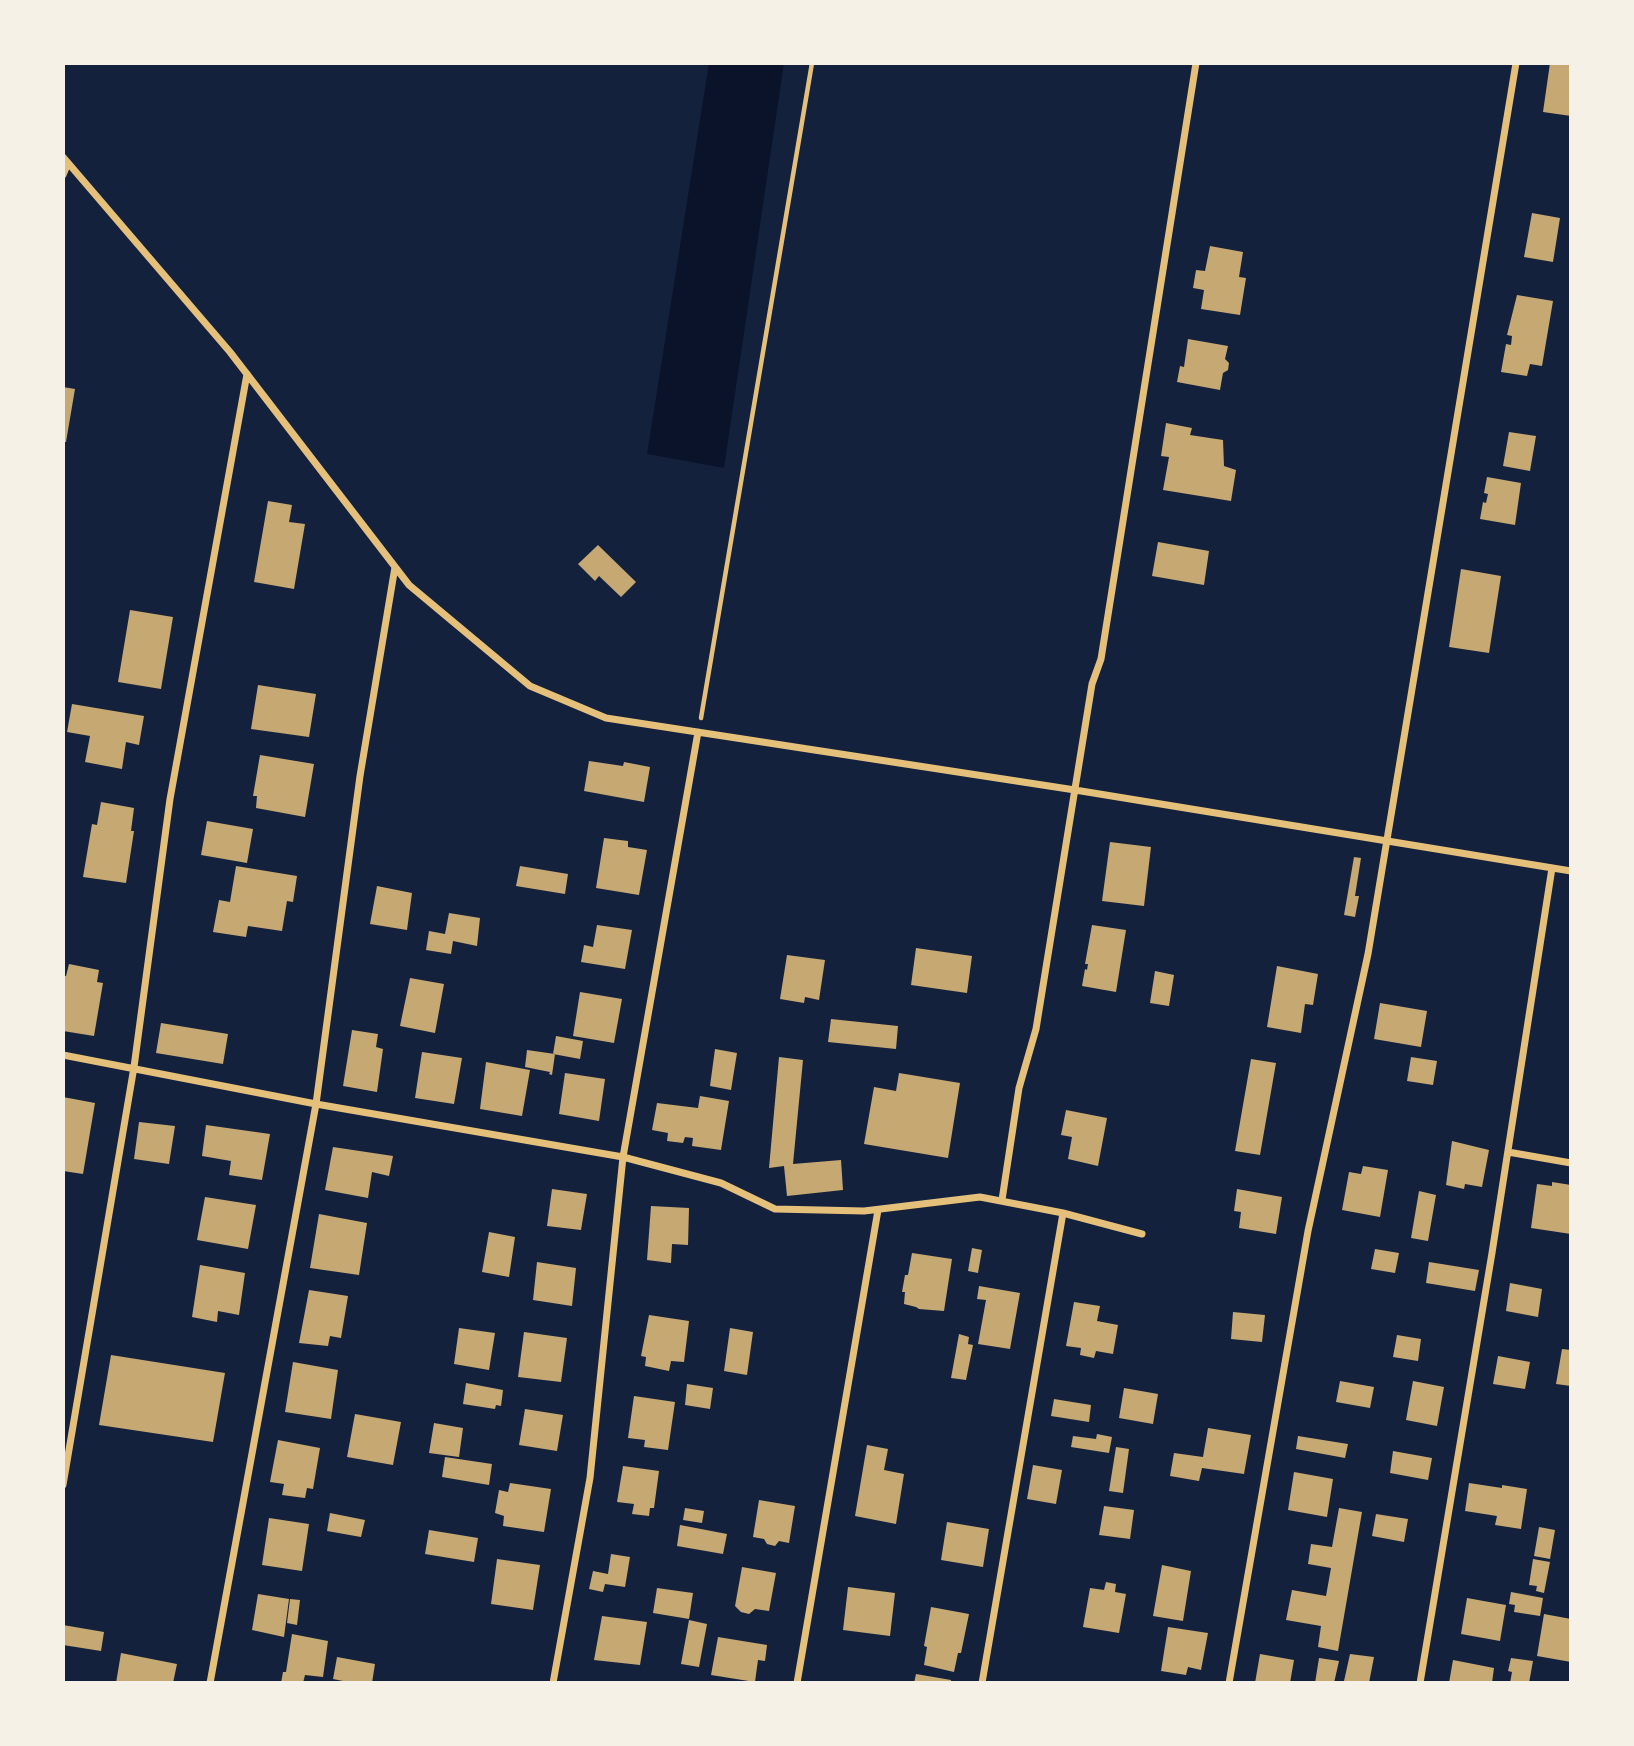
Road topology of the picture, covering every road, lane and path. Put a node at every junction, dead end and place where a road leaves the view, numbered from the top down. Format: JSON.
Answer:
{"nodes":[{"id":1,"x":811,"y":63,"type":"edge"},
{"id":2,"x":1196,"y":63,"type":"edge"},
{"id":3,"x":1516,"y":63,"type":"edge"},
{"id":4,"x":66,"y":160,"type":"edge"},
{"id":5,"x":63,"y":175,"type":"edge"},
{"id":6,"x":247,"y":374,"type":"junction"},
{"id":7,"x":395,"y":567,"type":"junction"},
{"id":8,"x":698,"y":732,"type":"junction"},
{"id":9,"x":1075,"y":790,"type":"junction"},
{"id":10,"x":1387,"y":842,"type":"junction"},
{"id":11,"x":1552,"y":868,"type":"junction"},
{"id":12,"x":1571,"y":871,"type":"edge"},
{"id":13,"x":63,"y":1055,"type":"edge"},
{"id":14,"x":134,"y":1067,"type":"junction"},
{"id":15,"x":316,"y":1104,"type":"junction"},
{"id":16,"x":1508,"y":1152,"type":"junction"},
{"id":17,"x":623,"y":1157,"type":"junction"},
{"id":18,"x":1571,"y":1163,"type":"edge"},
{"id":19,"x":1002,"y":1200,"type":"junction"},
{"id":20,"x":878,"y":1210,"type":"junction"},
{"id":21,"x":1063,"y":1213,"type":"junction"},
{"id":22,"x":1142,"y":1234,"type":"dead end"},
{"id":23,"x":63,"y":1485,"type":"edge"},
{"id":24,"x":210,"y":1683,"type":"edge"},
{"id":25,"x":552,"y":1683,"type":"edge"},
{"id":26,"x":797,"y":1683,"type":"edge"},
{"id":27,"x":982,"y":1683,"type":"edge"},
{"id":28,"x":1229,"y":1683,"type":"edge"},
{"id":29,"x":1420,"y":1683,"type":"edge"}],
"edges":[{"from":1,"to":8,"type":"path"},
{"from":2,"to":9,"type":"street"},
{"from":3,"to":10,"type":"street"},
{"from":4,"to":5,"type":"street"},
{"from":4,"to":6,"type":"street"},
{"from":6,"to":7,"type":"street"},
{"from":6,"to":14,"type":"street"},
{"from":7,"to":8,"type":"street"},
{"from":7,"to":15,"type":"street"},
{"from":8,"to":9,"type":"street"},
{"from":8,"to":17,"type":"street"},
{"from":9,"to":10,"type":"street"},
{"from":9,"to":19,"type":"street"},
{"from":10,"to":11,"type":"street"},
{"from":10,"to":28,"type":"street"},
{"from":11,"to":12,"type":"street"},
{"from":11,"to":16,"type":"street"},
{"from":13,"to":14,"type":"street"},
{"from":14,"to":15,"type":"street"},
{"from":14,"to":23,"type":"street"},
{"from":15,"to":17,"type":"street"},
{"from":15,"to":24,"type":"street"},
{"from":16,"to":18,"type":"street"},
{"from":16,"to":29,"type":"street"},
{"from":17,"to":20,"type":"street"},
{"from":17,"to":25,"type":"street"},
{"from":19,"to":20,"type":"street"},
{"from":19,"to":21,"type":"street"},
{"from":20,"to":26,"type":"street"},
{"from":21,"to":22,"type":"street"},
{"from":21,"to":27,"type":"street"}]}
